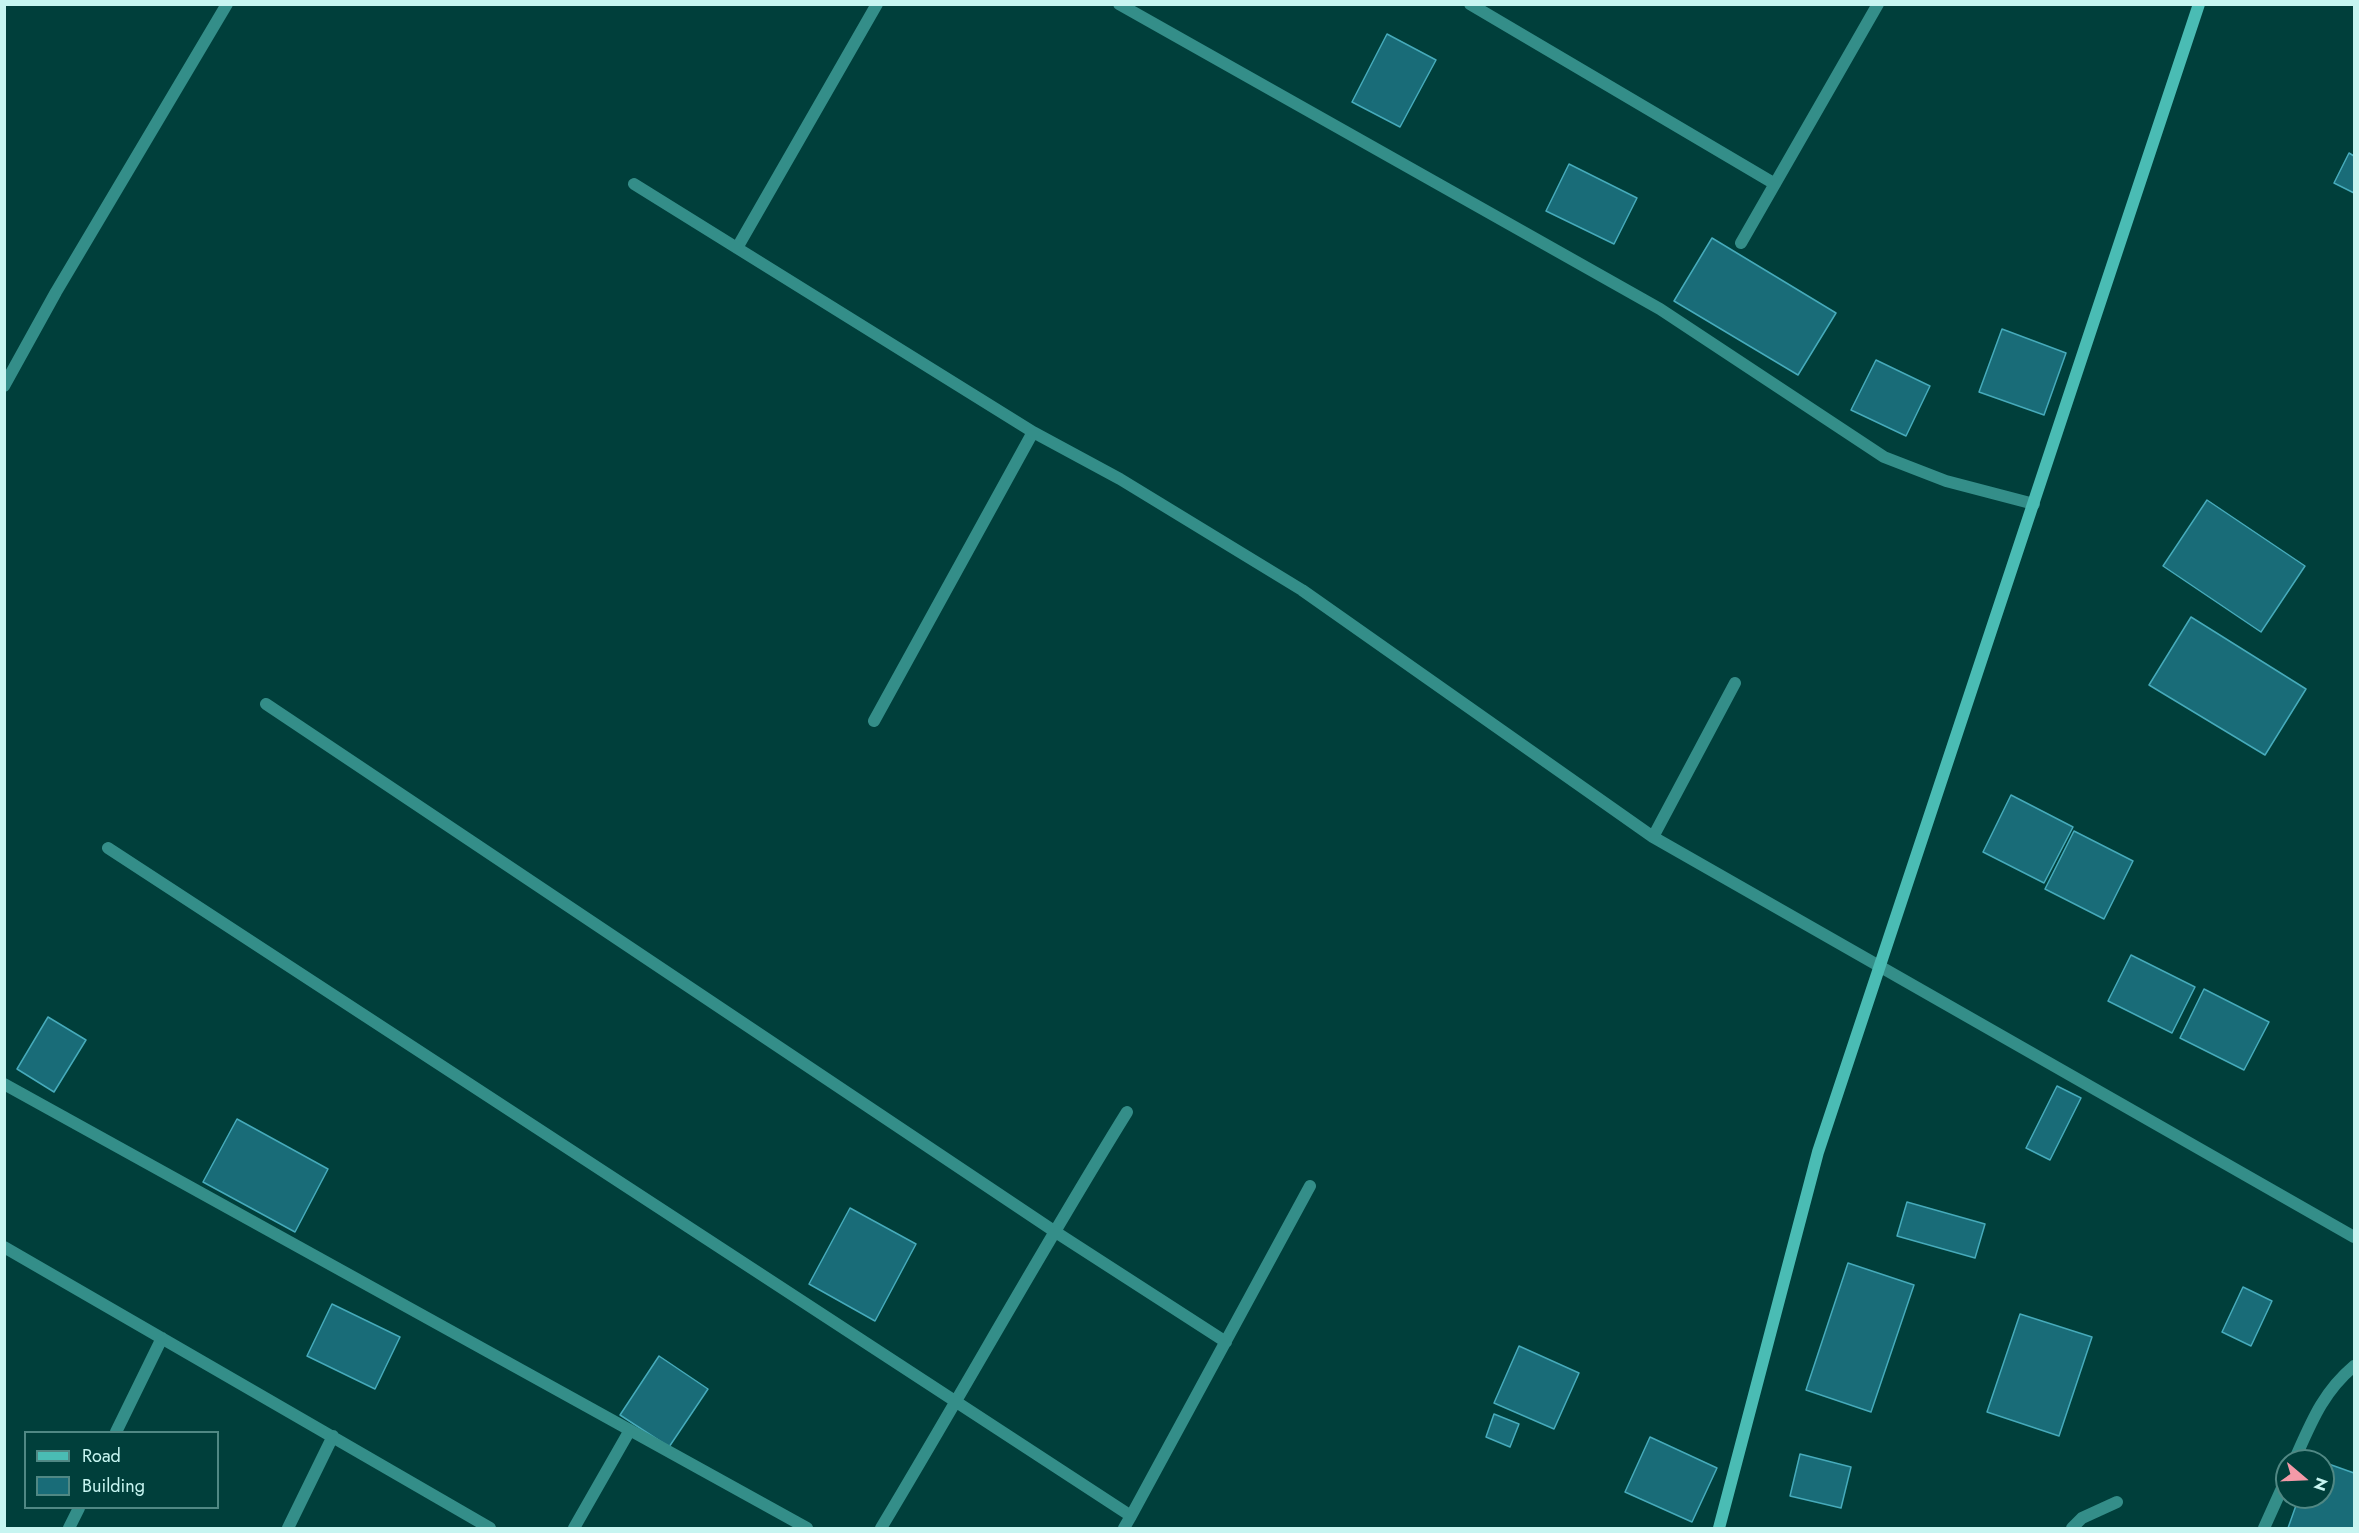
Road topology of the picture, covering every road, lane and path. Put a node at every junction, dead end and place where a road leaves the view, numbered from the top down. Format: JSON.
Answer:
{"nodes":[{"id":1,"x":226,"y":4,"type":"edge"},
{"id":2,"x":877,"y":4,"type":"edge"},
{"id":3,"x":1119,"y":4,"type":"edge"},
{"id":4,"x":1470,"y":4,"type":"edge"},
{"id":5,"x":1863,"y":4,"type":"edge"},
{"id":6,"x":2199,"y":4,"type":"edge"},
{"id":7,"x":1876,"y":8,"type":"edge"},
{"id":8,"x":634,"y":184,"type":"dead end"},
{"id":9,"x":1775,"y":184,"type":"junction"},
{"id":10,"x":1741,"y":243,"type":"dead end"},
{"id":11,"x":738,"y":249,"type":"junction"},
{"id":12,"x":4,"y":386,"type":"edge"},
{"id":13,"x":1033,"y":432,"type":"junction"},
{"id":14,"x":2034,"y":504,"type":"junction"},
{"id":15,"x":1735,"y":683,"type":"dead end"},
{"id":16,"x":266,"y":704,"type":"dead end"},
{"id":17,"x":874,"y":721,"type":"dead end"},
{"id":18,"x":1653,"y":837,"type":"junction"},
{"id":19,"x":108,"y":848,"type":"dead end"},
{"id":20,"x":1880,"y":966,"type":"junction"},
{"id":21,"x":4,"y":1084,"type":"edge"},
{"id":22,"x":1127,"y":1112,"type":"dead end"},
{"id":23,"x":1310,"y":1186,"type":"dead end"},
{"id":24,"x":1054,"y":1231,"type":"junction"},
{"id":25,"x":2355,"y":1237,"type":"edge"},
{"id":26,"x":4,"y":1247,"type":"edge"},
{"id":27,"x":162,"y":1338,"type":"junction"},
{"id":28,"x":1226,"y":1342,"type":"junction"},
{"id":29,"x":2355,"y":1366,"type":"edge"},
{"id":30,"x":956,"y":1403,"type":"junction"},
{"id":31,"x":630,"y":1430,"type":"junction"},
{"id":32,"x":116,"y":1431,"type":"edge"},
{"id":33,"x":333,"y":1437,"type":"junction"},
{"id":34,"x":2299,"y":1449,"type":"edge"},
{"id":35,"x":2117,"y":1502,"type":"dead end"},
{"id":36,"x":2275,"y":1504,"type":"edge"},
{"id":37,"x":78,"y":1509,"type":"edge"},
{"id":38,"x":1131,"y":1516,"type":"junction"},
{"id":39,"x":69,"y":1528,"type":"edge"},
{"id":40,"x":288,"y":1528,"type":"edge"},
{"id":41,"x":490,"y":1528,"type":"edge"},
{"id":42,"x":574,"y":1528,"type":"edge"},
{"id":43,"x":807,"y":1528,"type":"edge"},
{"id":44,"x":881,"y":1528,"type":"edge"},
{"id":45,"x":1124,"y":1528,"type":"edge"},
{"id":46,"x":1719,"y":1528,"type":"edge"},
{"id":47,"x":2072,"y":1528,"type":"edge"},
{"id":48,"x":2264,"y":1528,"type":"edge"}],
"edges":[{"from":1,"to":12,"type":"street"},
{"from":2,"to":11,"type":"street"},
{"from":3,"to":14,"type":"street"},
{"from":4,"to":9,"type":"street"},
{"from":5,"to":7,"type":"street"},
{"from":6,"to":14,"type":"street"},
{"from":7,"to":9,"type":"street"},
{"from":8,"to":11,"type":"street"},
{"from":9,"to":10,"type":"street"},
{"from":11,"to":13,"type":"street"},
{"from":13,"to":17,"type":"street"},
{"from":13,"to":18,"type":"street"},
{"from":14,"to":20,"type":"street"},
{"from":15,"to":18,"type":"street"},
{"from":16,"to":24,"type":"street"},
{"from":18,"to":20,"type":"street"},
{"from":19,"to":30,"type":"street"},
{"from":20,"to":25,"type":"street"},
{"from":20,"to":46,"type":"street"},
{"from":21,"to":31,"type":"street"},
{"from":22,"to":24,"type":"street"},
{"from":23,"to":28,"type":"street"},
{"from":24,"to":28,"type":"street"},
{"from":24,"to":30,"type":"street"},
{"from":26,"to":27,"type":"street"},
{"from":27,"to":32,"type":"street"},
{"from":27,"to":33,"type":"street"},
{"from":28,"to":38,"type":"street"},
{"from":29,"to":34,"type":"street"},
{"from":30,"to":38,"type":"street"},
{"from":30,"to":44,"type":"street"},
{"from":31,"to":42,"type":"street"},
{"from":31,"to":43,"type":"street"},
{"from":33,"to":40,"type":"street"},
{"from":33,"to":41,"type":"street"},
{"from":35,"to":47,"type":"street"},
{"from":36,"to":48,"type":"street"},
{"from":37,"to":39,"type":"street"},
{"from":38,"to":45,"type":"street"}]}
